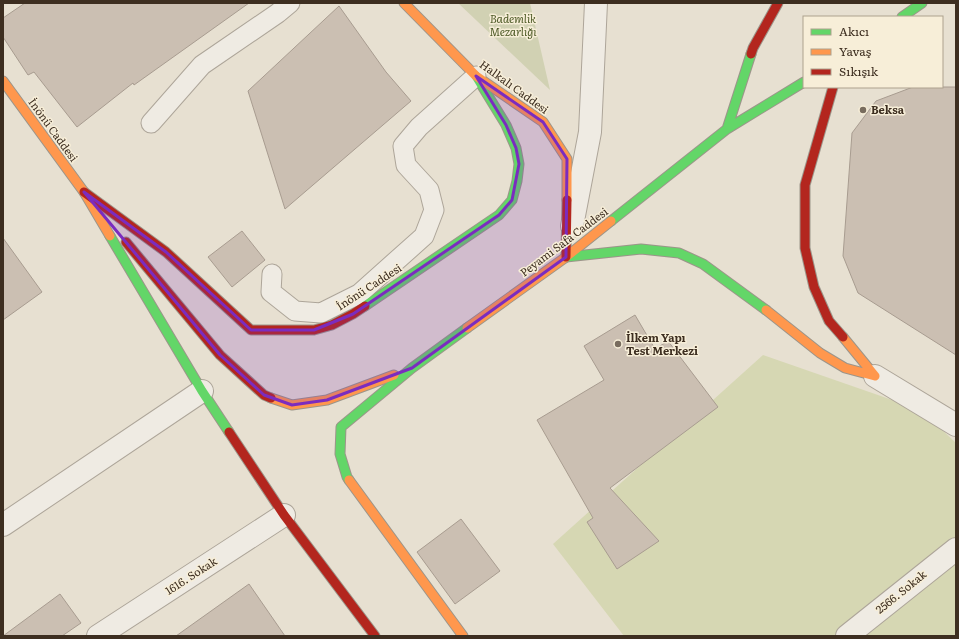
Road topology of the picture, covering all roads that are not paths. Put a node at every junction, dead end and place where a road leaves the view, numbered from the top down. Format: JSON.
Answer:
{"nodes":[{"id":1,"x":290,"y":3,"type":"edge"},
{"id":2,"x":404,"y":3,"type":"edge"},
{"id":3,"x":596,"y":3,"type":"edge"},
{"id":4,"x":778,"y":3,"type":"edge"},
{"id":5,"x":922,"y":3,"type":"edge"},
{"id":6,"x":903,"y":16,"type":"edge"},
{"id":7,"x":476,"y":76,"type":"junction"},
{"id":8,"x":3,"y":81,"type":"edge"},
{"id":9,"x":803,"y":83,"type":"edge"},
{"id":10,"x":833,"y":88,"type":"edge"},
{"id":11,"x":151,"y":123,"type":"dead end"},
{"id":12,"x":727,"y":129,"type":"junction"},
{"id":13,"x":84,"y":192,"type":"junction"},
{"id":14,"x":566,"y":258,"type":"junction"},
{"id":15,"x":272,"y":274,"type":"dead end"},
{"id":16,"x":412,"y":368,"type":"junction"},
{"id":17,"x":875,"y":376,"type":"junction"},
{"id":18,"x":202,"y":391,"type":"junction"},
{"id":19,"x":956,"y":426,"type":"edge"},
{"id":20,"x":284,"y":515,"type":"junction"},
{"id":21,"x":3,"y":525,"type":"edge"},
{"id":22,"x":956,"y":549,"type":"edge"},
{"id":23,"x":98,"y":636,"type":"edge"},
{"id":24,"x":375,"y":636,"type":"edge"},
{"id":25,"x":463,"y":636,"type":"edge"},
{"id":26,"x":847,"y":636,"type":"edge"}],
"edges":[{"from":1,"to":11,"type":"lane"},
{"from":2,"to":7,"type":"main road","name":"Halkalı Caddesi"},
{"from":3,"to":14,"type":"street"},
{"from":4,"to":12,"type":"main road"},
{"from":5,"to":6,"type":"main road"},
{"from":7,"to":13,"type":"main road","name":"İnönü Caddesi"},
{"from":7,"to":14,"type":"main road","name":"Halkalı Caddesi"},
{"from":7,"to":15,"type":"lane"},
{"from":8,"to":13,"type":"main road","name":"İnönü Caddesi"},
{"from":9,"to":12,"type":"main road","name":"Peyami Safa Caddesi"},
{"from":10,"to":17,"type":"main road"},
{"from":12,"to":14,"type":"main road","name":"Peyami Safa Caddesi"},
{"from":13,"to":16,"type":"main road"},
{"from":13,"to":18,"type":"main road","name":"İnönü Caddesi"},
{"from":14,"to":16,"type":"main road","name":"Peyami Safa Caddesi"},
{"from":14,"to":17,"type":"main road"},
{"from":16,"to":25,"type":"main road"},
{"from":17,"to":19,"type":"street"},
{"from":18,"to":20,"type":"main road","name":"İnönü Caddesi"},
{"from":18,"to":21,"type":"street"},
{"from":20,"to":23,"type":"street","name":"1616. Sokak"},
{"from":20,"to":24,"type":"main road","name":"İnönü Caddesi"},
{"from":22,"to":26,"type":"street","name":"2566. Sokak"}]}
